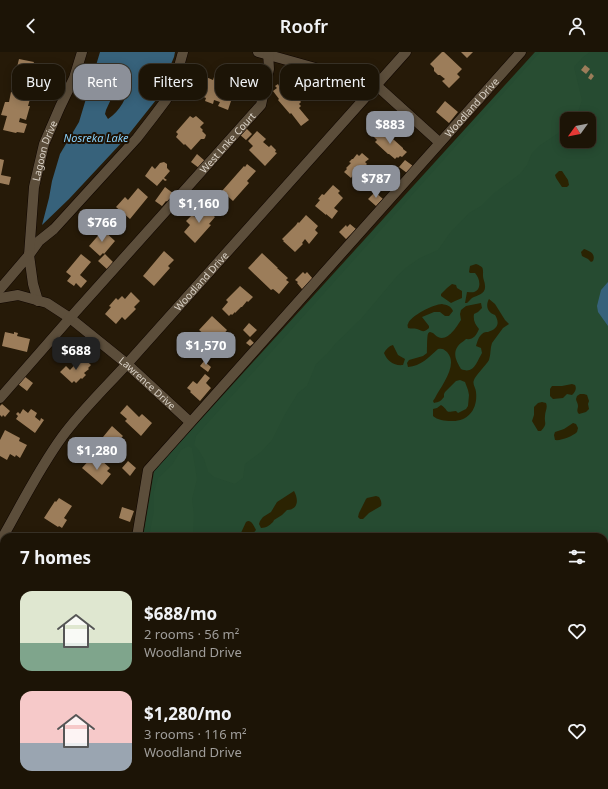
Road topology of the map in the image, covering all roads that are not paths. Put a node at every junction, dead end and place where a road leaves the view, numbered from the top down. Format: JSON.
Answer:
{"nodes":[{"id":1,"x":82,"y":52,"type":"edge"},
{"id":2,"x":183,"y":52,"type":"edge"},
{"id":3,"x":258,"y":52,"type":"edge"},
{"id":4,"x":406,"y":52,"type":"edge"},
{"id":5,"x":521,"y":52,"type":"edge"},
{"id":6,"x":268,"y":53,"type":"edge"},
{"id":7,"x":305,"y":64,"type":"edge"},
{"id":8,"x":379,"y":82,"type":"edge"},
{"id":9,"x":379,"y":88,"type":"edge"},
{"id":10,"x":363,"y":100,"type":"edge"},
{"id":11,"x":440,"y":142,"type":"junction"},
{"id":12,"x":29,"y":255,"type":"junction"},
{"id":13,"x":0,"y":289,"type":"edge"},
{"id":14,"x":0,"y":298,"type":"edge"},
{"id":15,"x":38,"y":300,"type":"junction"},
{"id":16,"x":70,"y":318,"type":"junction"},
{"id":17,"x":127,"y":364,"type":"junction"},
{"id":18,"x":0,"y":398,"type":"edge"},
{"id":19,"x":190,"y":422,"type":"junction"},
{"id":20,"x":6,"y":533,"type":"edge"},
{"id":21,"x":138,"y":533,"type":"edge"}],
"edges":[{"from":1,"to":12,"type":"street","name":"Lagoon Drive"},
{"from":2,"to":12,"type":"street"},
{"from":3,"to":6,"type":"street"},
{"from":4,"to":8,"type":"street","name":"Woodland Drive"},
{"from":5,"to":11,"type":"street","name":"Woodland Drive"},
{"from":6,"to":7,"type":"street"},
{"from":6,"to":16,"type":"street","name":"West Lnke Court"},
{"from":9,"to":11,"type":"street"},
{"from":10,"to":17,"type":"street","name":"Woodland Drive"},
{"from":11,"to":19,"type":"street","name":"Woodland Drive"},
{"from":12,"to":13,"type":"street"},
{"from":12,"to":15,"type":"street","name":"Lagoon Drive"},
{"from":14,"to":15,"type":"street","name":"Lawrence Drive"},
{"from":15,"to":16,"type":"street","name":"Lawrence Drive"},
{"from":16,"to":17,"type":"street","name":"Lawrence Drive"},
{"from":16,"to":18,"type":"street","name":"West Lnke Court"},
{"from":17,"to":19,"type":"street","name":"Lawrence Drive"},
{"from":17,"to":20,"type":"street","name":"Woodland Drive"},
{"from":19,"to":21,"type":"street","name":"Woodland Drive"}]}
